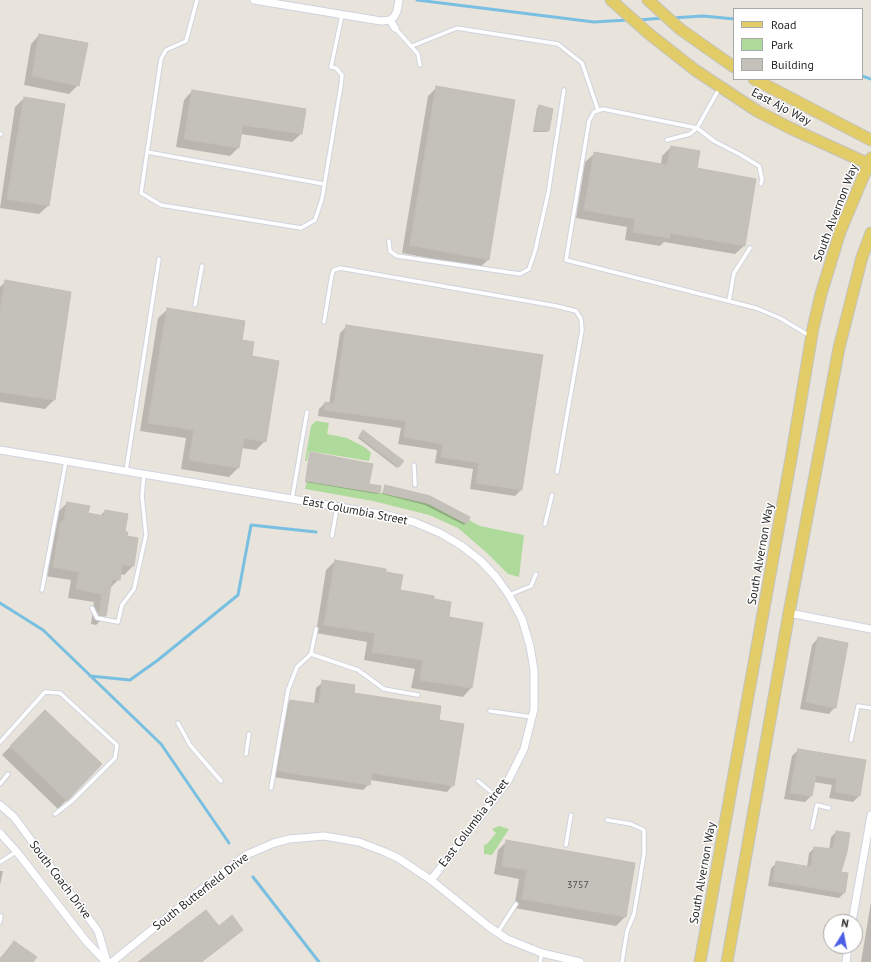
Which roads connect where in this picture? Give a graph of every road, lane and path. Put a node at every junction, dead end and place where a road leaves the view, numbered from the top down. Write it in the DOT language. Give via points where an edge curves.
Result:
graph roads {
  1 [pos="196,0"];
  2 [pos="254,0"];
  3 [pos="651,2"];
  4 [pos="398,3"];
  5 [pos="615,4"];
  6 [pos="342,15"];
  7 [pos="390,20"];
  8 [pos="395,28"];
  9 [pos="412,46"];
  10 [pos="420,65"];
  11 [pos="733,66"];
  12 [pos="756,80"];
  13 [pos="720,88"];
  14 [pos="564,90"];
  15 [pos="598,110"];
  16 [pos="697,128"];
  17 [pos="667,140"];
  18 [pos="871,140"];
  19 [pos="147,152"];
  20 [pos="870,162"];
  21 [pos="324,184"];
  22 [pos="761,184"];
  23 [pos="871,233"];
  24 [pos="389,241"];
  25 [pos="750,248"];
  26 [pos="159,259"];
  27 [pos="202,266"];
  28 [pos="729,301"];
  29 [pos="195,305"];
  30 [pos="324,322"];
  31 [pos="811,337"];
  32 [pos="307,412"];
  33 [pos="0,450"];
  34 [pos="66,461"];
  35 [pos="414,465"];
  36 [pos="126,471"];
  37 [pos="557,472"];
  38 [pos="144,474"];
  39 [pos="415,485"];
  40 [pos="552,495"];
  41 [pos="292,499"];
  42 [pos="337,507"];
  43 [pos="545,524"];
  44 [pos="332,536"];
  45 [pos="536,574"];
  46 [pos="42,590"];
  47 [pos="509,595"];
  48 [pos="92,608"];
  49 [pos="789,613"];
  50 [pos="316,629"];
  51 [pos="871,629"];
  52 [pos="311,654"];
  53 [pos="418,695"];
  54 [pos="871,708"];
  55 [pos="490,711"];
  56 [pos="532,717"];
  57 [pos="178,723"];
  58 [pos="249,734"];
  59 [pos="851,740"];
  60 [pos="0,742"];
  61 [pos="246,754"];
  62 [pos="8,774"];
  63 [pos="221,781"];
  64 [pos="478,781"];
  65 [pos="0,784"];
  66 [pos="271,788"];
  67 [pos="496,797"];
  68 [pos="0,805"];
  69 [pos="829,808"];
  70 [pos="55,814"];
  71 [pos="572,815"];
  72 [pos="871,815"];
  73 [pos="607,820"];
  74 [pos="812,828"];
  75 [pos="0,833"];
  76 [pos="566,845"];
  77 [pos="17,852"];
  78 [pos="0,862"];
  79 [pos="431,880"];
  80 [pos="516,904"];
  81 [pos="853,914"];
  82 [pos="1,916"];
  83 [pos="0,922"];
  84 [pos="498,932"];
  85 [pos="542,953"];
  86 [pos="107,962"];
  87 [pos="112,962"];
  88 [pos="540,962"];
  89 [pos="580,962"];
  90 [pos="622,962"];
  91 [pos="700,962"];
  92 [pos="727,962"];
  1 -- 19 [label="lane" via="186,41 166,50 161,59"];
  2 -- 6 [label="street"];
  3 -- 11 [label="main road" via="680,29"];
  4 -- 7 [label="street"];
  5 -- 13 [label="main road, East Ajo Way" via="648,33"];
  6 -- 7 [label="street"];
  6 -- 21 [label="lane" via="331,67 336,68 342,75 341,85"];
  7 -- 8 [label="street"];
  8 -- 9 [label="lane"];
  9 -- 10 [label="lane" via="418,54"];
  9 -- 15 [label="lane" via="457,28 558,44 582,63"];
  12 -- 18 [label="main road, East Ajo Way"];
  13 -- 16 [label="lane"];
  13 -- 20 [label="main road, East Ajo Way" via="757,111"];
  14 -- 24 [label="lane" via="548,194 529,268 520,274 397,256 390,251"];
  15 -- 16 [label="lane"];
  15 -- 28 [label="lane" via="589,121 566,260"];
  16 -- 17 [label="lane" via="690,134"];
  16 -- 22 [label="lane" via="714,141 759,166"];
  19 -- 21 [label="lane"];
  19 -- 21 [label="lane" via="141,193 161,205 301,228 315,220"];
  20 -- 31 [label="main road, South Alvernon Way" via="835,247"];
  23 -- 49 [label="main road" via="862,258 840,348"];
  25 -- 28 [label="lane" via="734,273"];
  26 -- 36 [label="lane"];
  27 -- 29 [label="lane"];
  28 -- 31 [label="lane" via="780,318"];
  30 -- 37 [label="lane" via="332,274 340,268 576,311 581,319 582,330"];
  31 -- 91 [label="main road, South Alvernon Way"];
  32 -- 41 [label="lane"];
  33 -- 34 [label="street, East Columbia Street"];
  34 -- 36 [label="street, East Columbia Street"];
  34 -- 46 [label="lane"];
  35 -- 39 [label="lane"];
  36 -- 38 [label="street, East Columbia Street"];
  38 -- 41 [label="street, East Columbia Street"];
  38 -- 48 [label="lane" via="142,496 146,535 134,589 122,605 118,622 97,618"];
  40 -- 43 [label="lane"];
  41 -- 42 [label="street, East Columbia Street"];
  42 -- 44 [label="lane"];
  42 -- 47 [label="street, East Columbia Street" via="387,515 414,522 440,533 481,561"];
  45 -- 47 [label="lane" via="531,586"];
  47 -- 56 [label="street, East Columbia Street" via="522,619 530,646 535,682"];
  49 -- 51 [label="street"];
  49 -- 92 [label="main road"];
  50 -- 52 [label="lane"];
  52 -- 53 [label="lane" via="358,670 384,689"];
  52 -- 66 [label="lane" via="297,667 288,690"];
  54 -- 59 [label="lane" via="858,706"];
  55 -- 56 [label="lane"];
  56 -- 67 [label="street, East Columbia Street" via="524,749 508,781"];
  57 -- 63 [label="lane" via="190,744"];
  58 -- 61 [label="lane"];
  60 -- 70 [label="lane" via="45,692 60,693 116,745 115,758 72,801"];
  62 -- 65 [label="lane"];
  64 -- 67 [label="lane"];
  67 -- 79 [label="street, East Columbia Street"];
  68 -- 86 [label="street, South Coach Drive" via="14,817 98,931"];
  69 -- 74 [label="lane" via="817,805"];
  71 -- 76 [label="lane"];
  72 -- 81 [label="street"];
  73 -- 90 [label="lane" via="631,824 644,830 643,862"];
  75 -- 77 [label="street, South Coach Drive"];
  77 -- 78 [label="lane"];
  77 -- 86 [label="street, South Coach Drive" via="86,941"];
  79 -- 84 [label="street, South Butterfield Drive"];
  79 -- 87 [label="street, South Butterfield Drive" via="398,858 358,842 324,836 289,839 259,849 234,863"];
  80 -- 84 [label="lane"];
  82 -- 83 [label="lane"];
  84 -- 85 [label="street, South Butterfield Drive" via="526,948"];
  85 -- 88 [label="lane"];
  85 -- 89 [label="street, South Butterfield Drive"];
}
